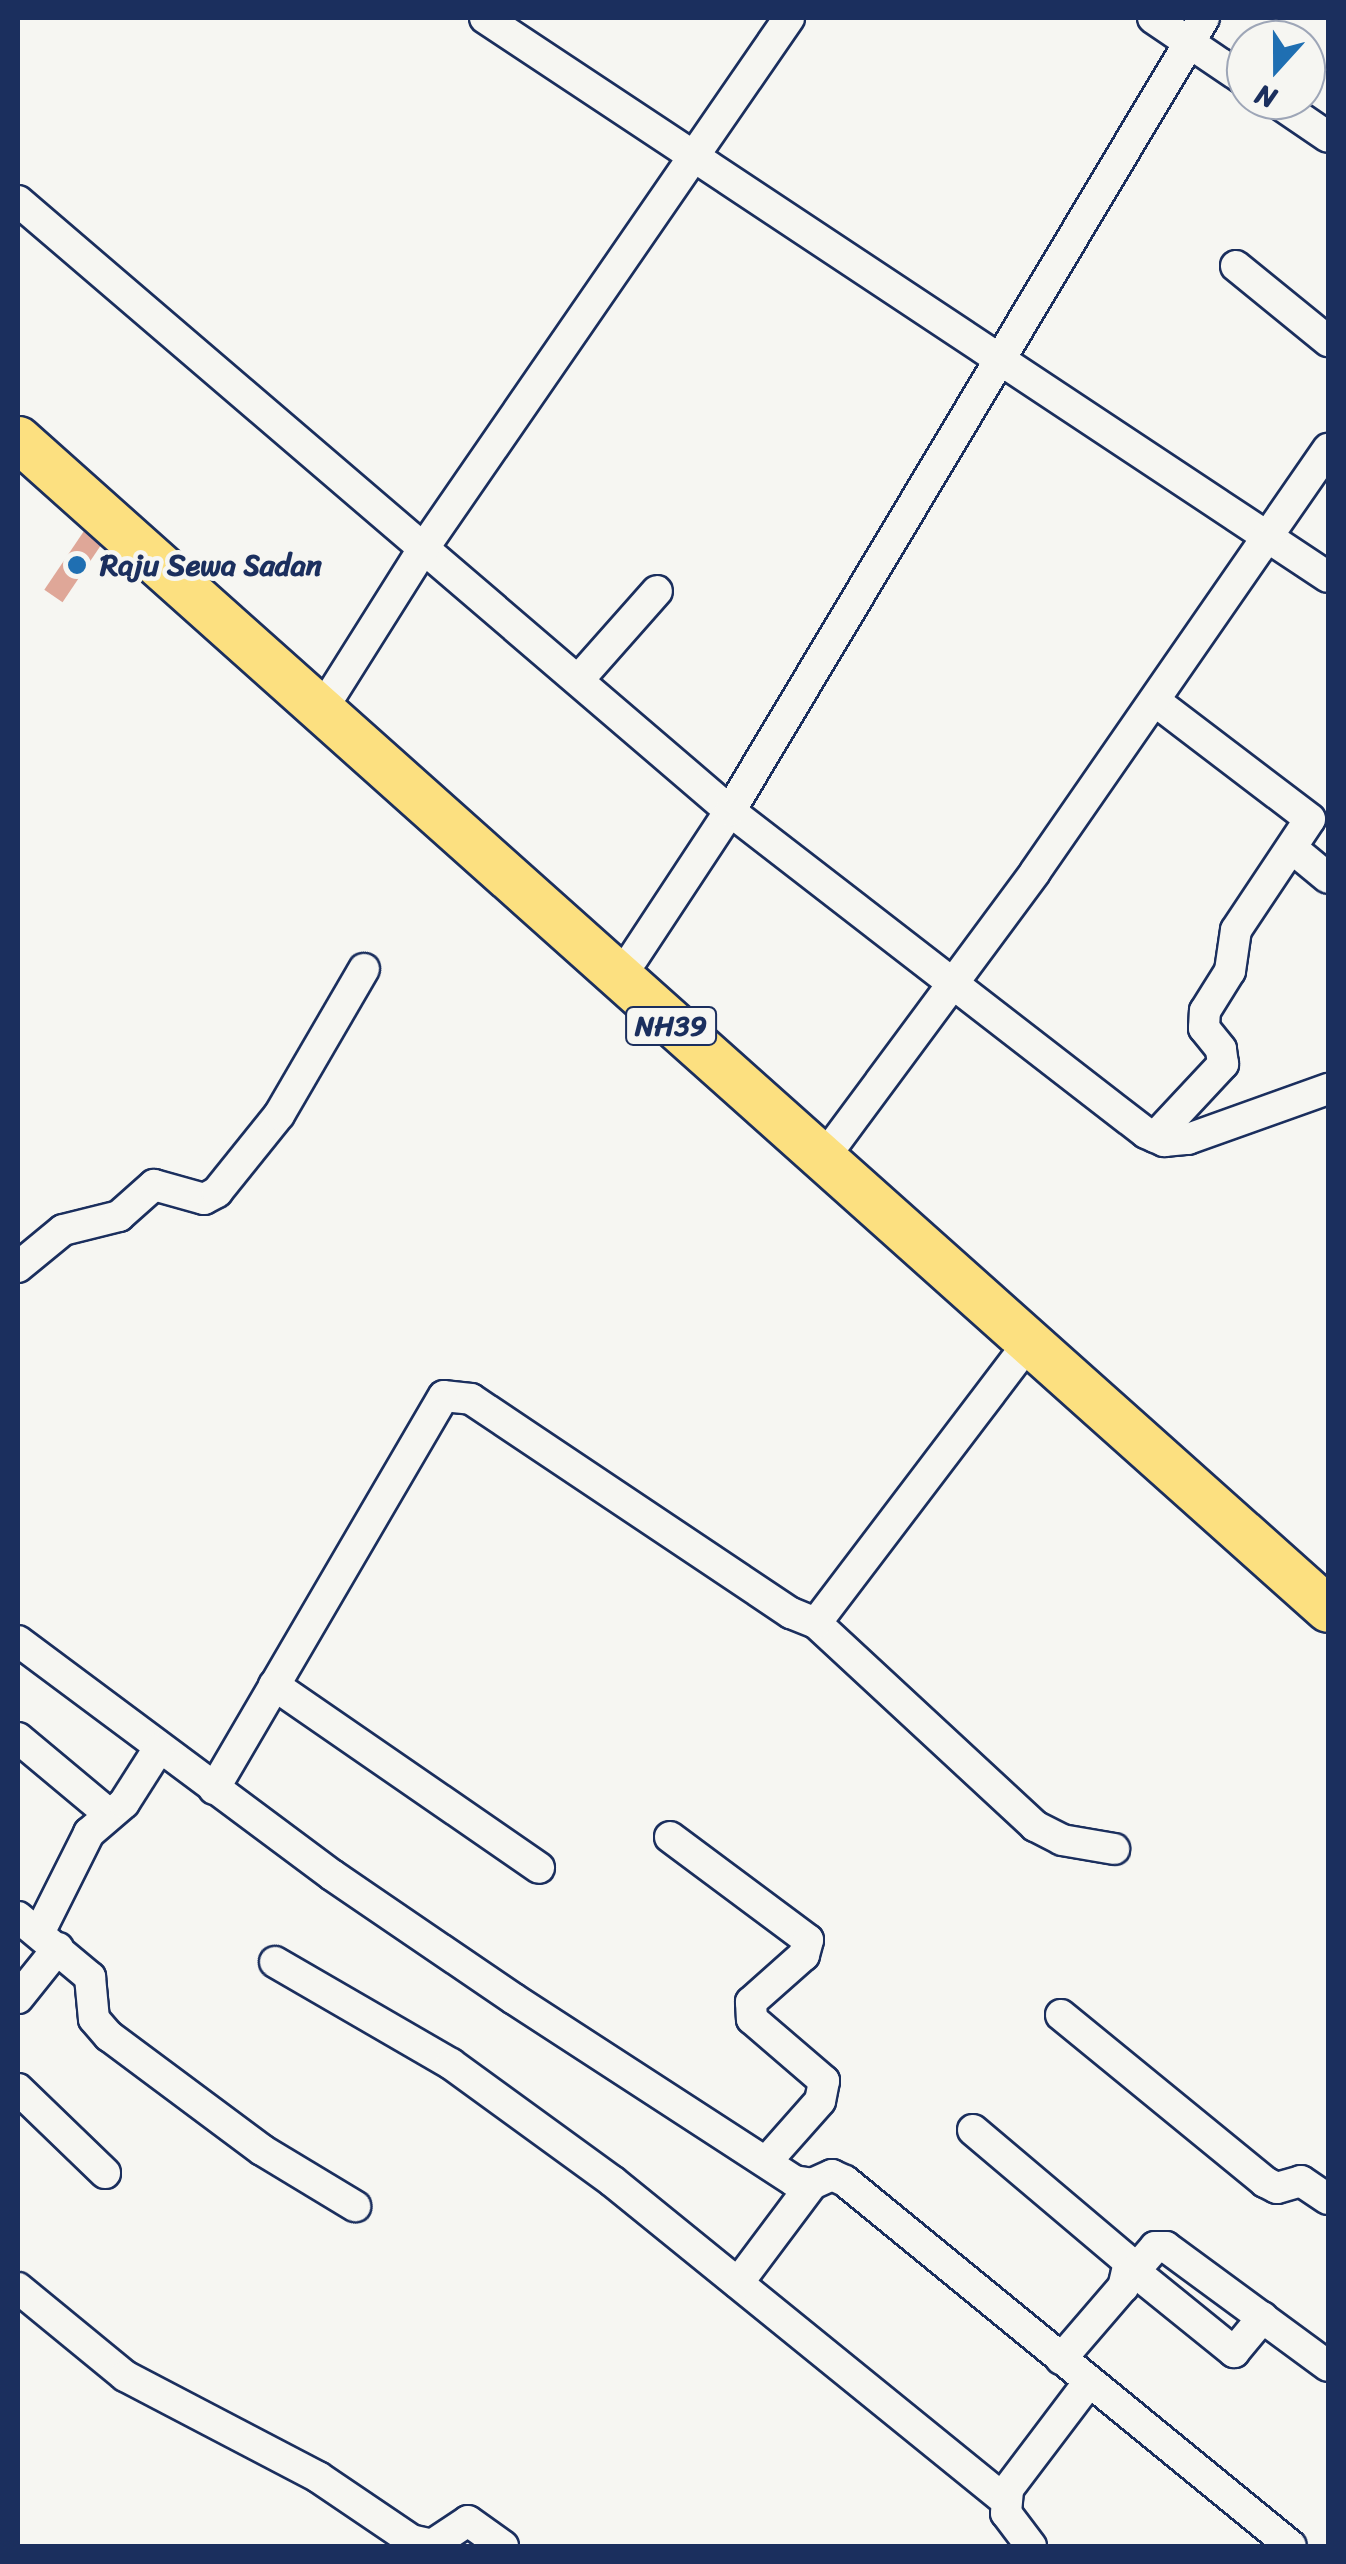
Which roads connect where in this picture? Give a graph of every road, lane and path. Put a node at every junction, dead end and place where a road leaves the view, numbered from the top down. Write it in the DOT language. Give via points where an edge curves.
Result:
graph roads {
  1 [pos="485,18"];
  2 [pos="789,18"];
  3 [pos="1154,18"];
  4 [pos="1197,30"];
  5 [pos="1226,60"];
  6 [pos="1303,120"];
  7 [pos="1328,137"];
  8 [pos="694,156"];
  9 [pos="18,201"];
  10 [pos="1236,266"];
  11 [pos="1328,341"];
  12 [pos="1000,363"];
  13 [pos="18,409"];
  14 [pos="18,439"];
  15 [pos="1328,449"];
  16 [pos="1269,536"];
  17 [pos="423,549"];
  18 [pos="1328,577"];
  19 [pos="657,591"];
  20 [pos="580,678"];
  21 [pos="333,692"];
  22 [pos="1155,701"];
  23 [pos="730,810"];
  24 [pos="1293,849"];
  25 [pos="1328,878"];
  26 [pos="633,958"];
  27 [pos="364,969"];
  28 [pos="951,984"];
  29 [pos="1328,1089"];
  30 [pos="1155,1137"];
  31 [pos="837,1140"];
  32 [pos="18,1267"];
  33 [pos="1030,1341"];
  34 [pos="1328,1574"];
  35 [pos="1328,1610"];
  36 [pos="816,1622"];
  37 [pos="18,1640"];
  38 [pos="274,1685"];
  39 [pos="18,1738"];
  40 [pos="159,1748"];
  41 [pos="214,1789"];
  42 [pos="110,1814"];
  43 [pos="670,1837"];
  44 [pos="1114,1848"];
  45 [pos="538,1868"];
  46 [pos="38,1933"];
  47 [pos="275,1962"];
  48 [pos="18,1998"];
  49 [pos="1061,2015"];
  50 [pos="18,2089"];
  51 [pos="973,2130"];
  52 [pos="766,2162"];
  53 [pos="105,2173"];
  54 [pos="812,2184"];
  55 [pos="1328,2199"];
  56 [pos="355,2206"];
  57 [pos="1132,2274"];
  58 [pos="738,2283"];
  59 [pos="18,2288"];
  60 [pos="1263,2317"];
  61 [pos="1061,2359"];
  62 [pos="1328,2366"];
  63 [pos="1089,2382"];
  64 [pos="1005,2500"];
  65 [pos="503,2546"];
  66 [pos="1031,2546"];
  67 [pos="1292,2546"];
  1 -- 8 [label="street"];
  2 -- 8 [label="street"];
  3 -- 4 [label="street"];
  4 -- 5 [label="street"];
  4 -- 12 [label="street"];
  6 -- 7 [label="street"];
  8 -- 12 [label="street"];
  8 -- 17 [label="street"];
  9 -- 17 [label="street"];
  10 -- 11 [label="street"];
  12 -- 16 [label="street"];
  12 -- 23 [label="street"];
  13 -- 21 [label="highway, NH39"];
  14 -- 33 [label="highway, NH39"];
  15 -- 16 [label="street"];
  16 -- 18 [label="street"];
  16 -- 22 [label="street"];
  17 -- 20 [label="street"];
  17 -- 21 [label="street"];
  19 -- 20 [label="street"];
  20 -- 23 [label="street"];
  21 -- 26 [label="highway, NH39"];
  22 -- 24 [label="street" via="1306,811 1309,825"];
  22 -- 28 [label="street"];
  23 -- 26 [label="street"];
  23 -- 28 [label="street"];
  24 -- 25 [label="street"];
  24 -- 30 [label="street" via="1236,930 1226,982 1205,1012 1204,1028 1221,1048 1223,1064"];
  26 -- 31 [label="highway, NH39"];
  27 -- 32 [label="street" via="279,1116 217,1192 204,1200 154,1184 119,1216 63,1230"];
  28 -- 30 [label="street"];
  28 -- 31 [label="street"];
  29 -- 30 [label="street" via="1188,1140"];
  31 -- 34 [label="highway, NH39"];
  33 -- 35 [label="highway, NH39"];
  33 -- 36 [label="street"];
  36 -- 38 [label="street" via="791,1613 471,1398 452,1393 437,1404 380,1496"];
  36 -- 44 [label="street" via="1035,1826 1062,1840"];
  37 -- 40 [label="street"];
  38 -- 41 [label="street"];
  38 -- 45 [label="street"];
  39 -- 42 [label="street"];
  40 -- 41 [label="street"];
  40 -- 42 [label="street"];
  41 -- 52 [label="street" via="484,1978"];
  42 -- 46 [label="street" via="89,1833"];
  43 -- 52 [label="street" via="808,1940 804,1954 751,2002 752,2019 824,2081 820,2100"];
  46 -- 48 [label="street"];
  46 -- 56 [label="street" via="90,1978 94,2019 109,2036 262,2150"];
  47 -- 58 [label="street" via="452,2064"];
  49 -- 55 [label="street" via="1265,2182 1277,2188 1301,2181"];
  50 -- 53 [label="street"];
  51 -- 57 [label="street" via="1122,2254"];
  52 -- 54 [label="street"];
  54 -- 58 [label="street"];
  54 -- 61 [label="street" via="832,2175 846,2181"];
  57 -- 60 [label="street" via="1155,2247 1166,2246"];
  57 -- 60 [label="street" via="1234,2352"];
  57 -- 61 [label="street"];
  58 -- 64 [label="street"];
  59 -- 65 [label="street" via="125,2376 318,2477 411,2540 432,2545 468,2521"];
  60 -- 62 [label="street"];
  61 -- 63 [label="street"];
  63 -- 64 [label="street"];
  63 -- 67 [label="street"];
  64 -- 66 [label="street" via="1012,2526"];
}
